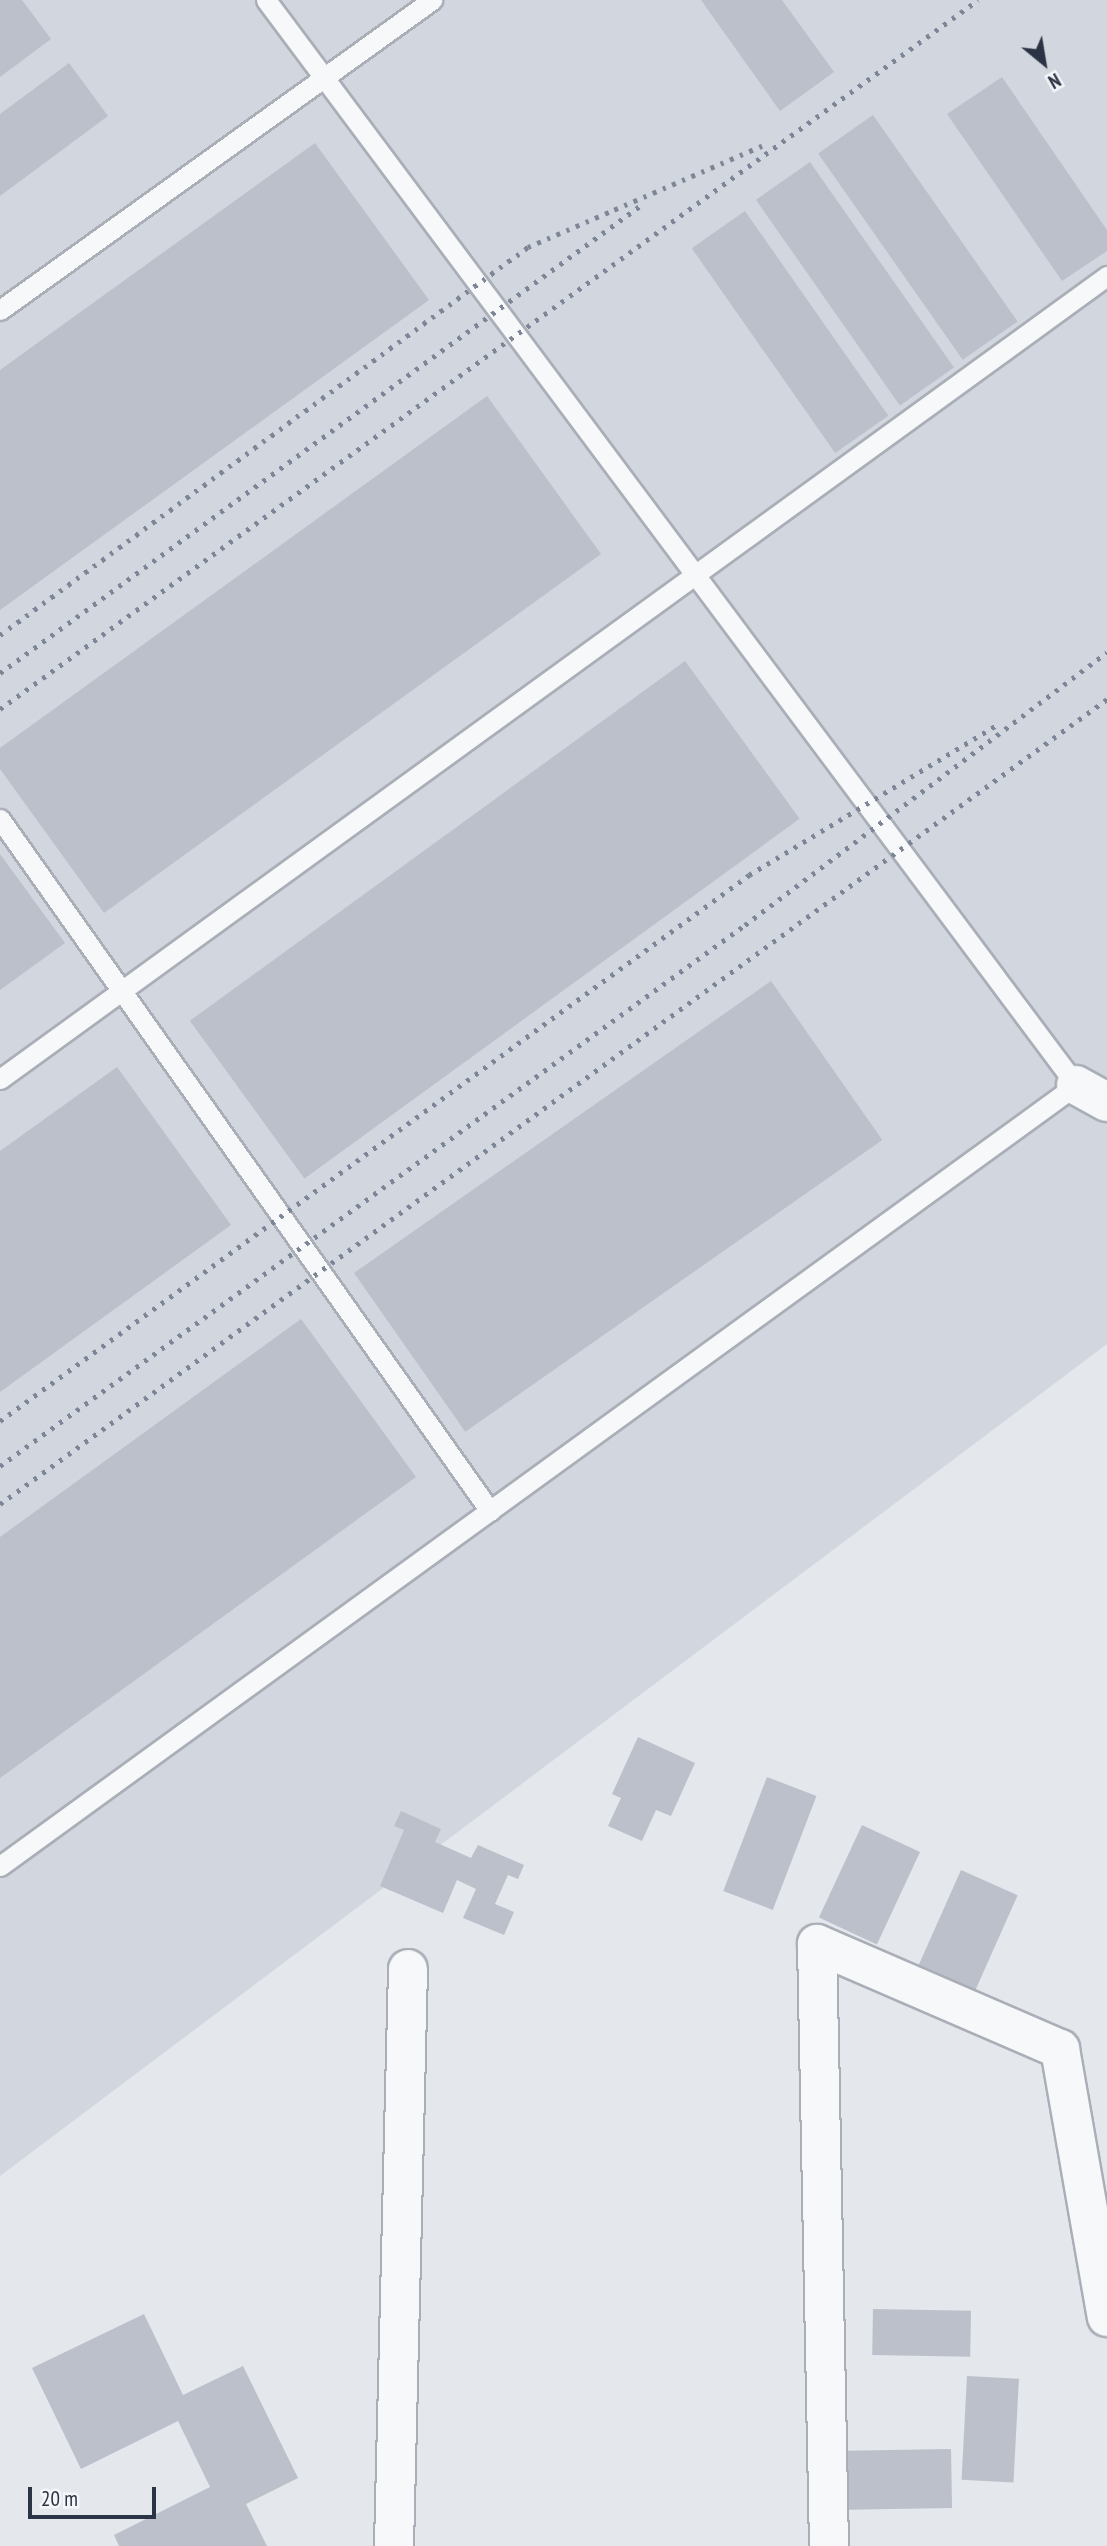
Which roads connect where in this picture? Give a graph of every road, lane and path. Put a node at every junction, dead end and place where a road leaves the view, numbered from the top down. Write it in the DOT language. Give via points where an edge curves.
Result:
graph roads {
  1 [pos="266,0"];
  2 [pos="432,0"];
  3 [pos="325,79"];
  4 [pos="1107,276"];
  5 [pos="0,310"];
  6 [pos="695,575"];
  7 [pos="0,819"];
  8 [pos="122,991"];
  9 [pos="0,1079"];
  10 [pos="1092,1094"];
  11 [pos="491,1511"];
  12 [pos="0,1866"];
  13 [pos="408,1969"];
  14 [pos="1107,2316"];
  15 [pos="394,2546"];
  16 [pos="830,2546"];
  1 -- 3 [label="lane"];
  2 -- 3 [label="lane"];
  3 -- 5 [label="lane"];
  3 -- 6 [label="lane"];
  4 -- 6 [label="lane"];
  6 -- 8 [label="lane"];
  6 -- 10 [label="lane"];
  7 -- 8 [label="lane"];
  8 -- 9 [label="lane"];
  8 -- 11 [label="lane"];
  10 -- 11 [label="lane"];
  11 -- 12 [label="lane"];
  13 -- 15 [label="street"];
  14 -- 16 [label="street" via="1060,2049 817,1944"];
}
